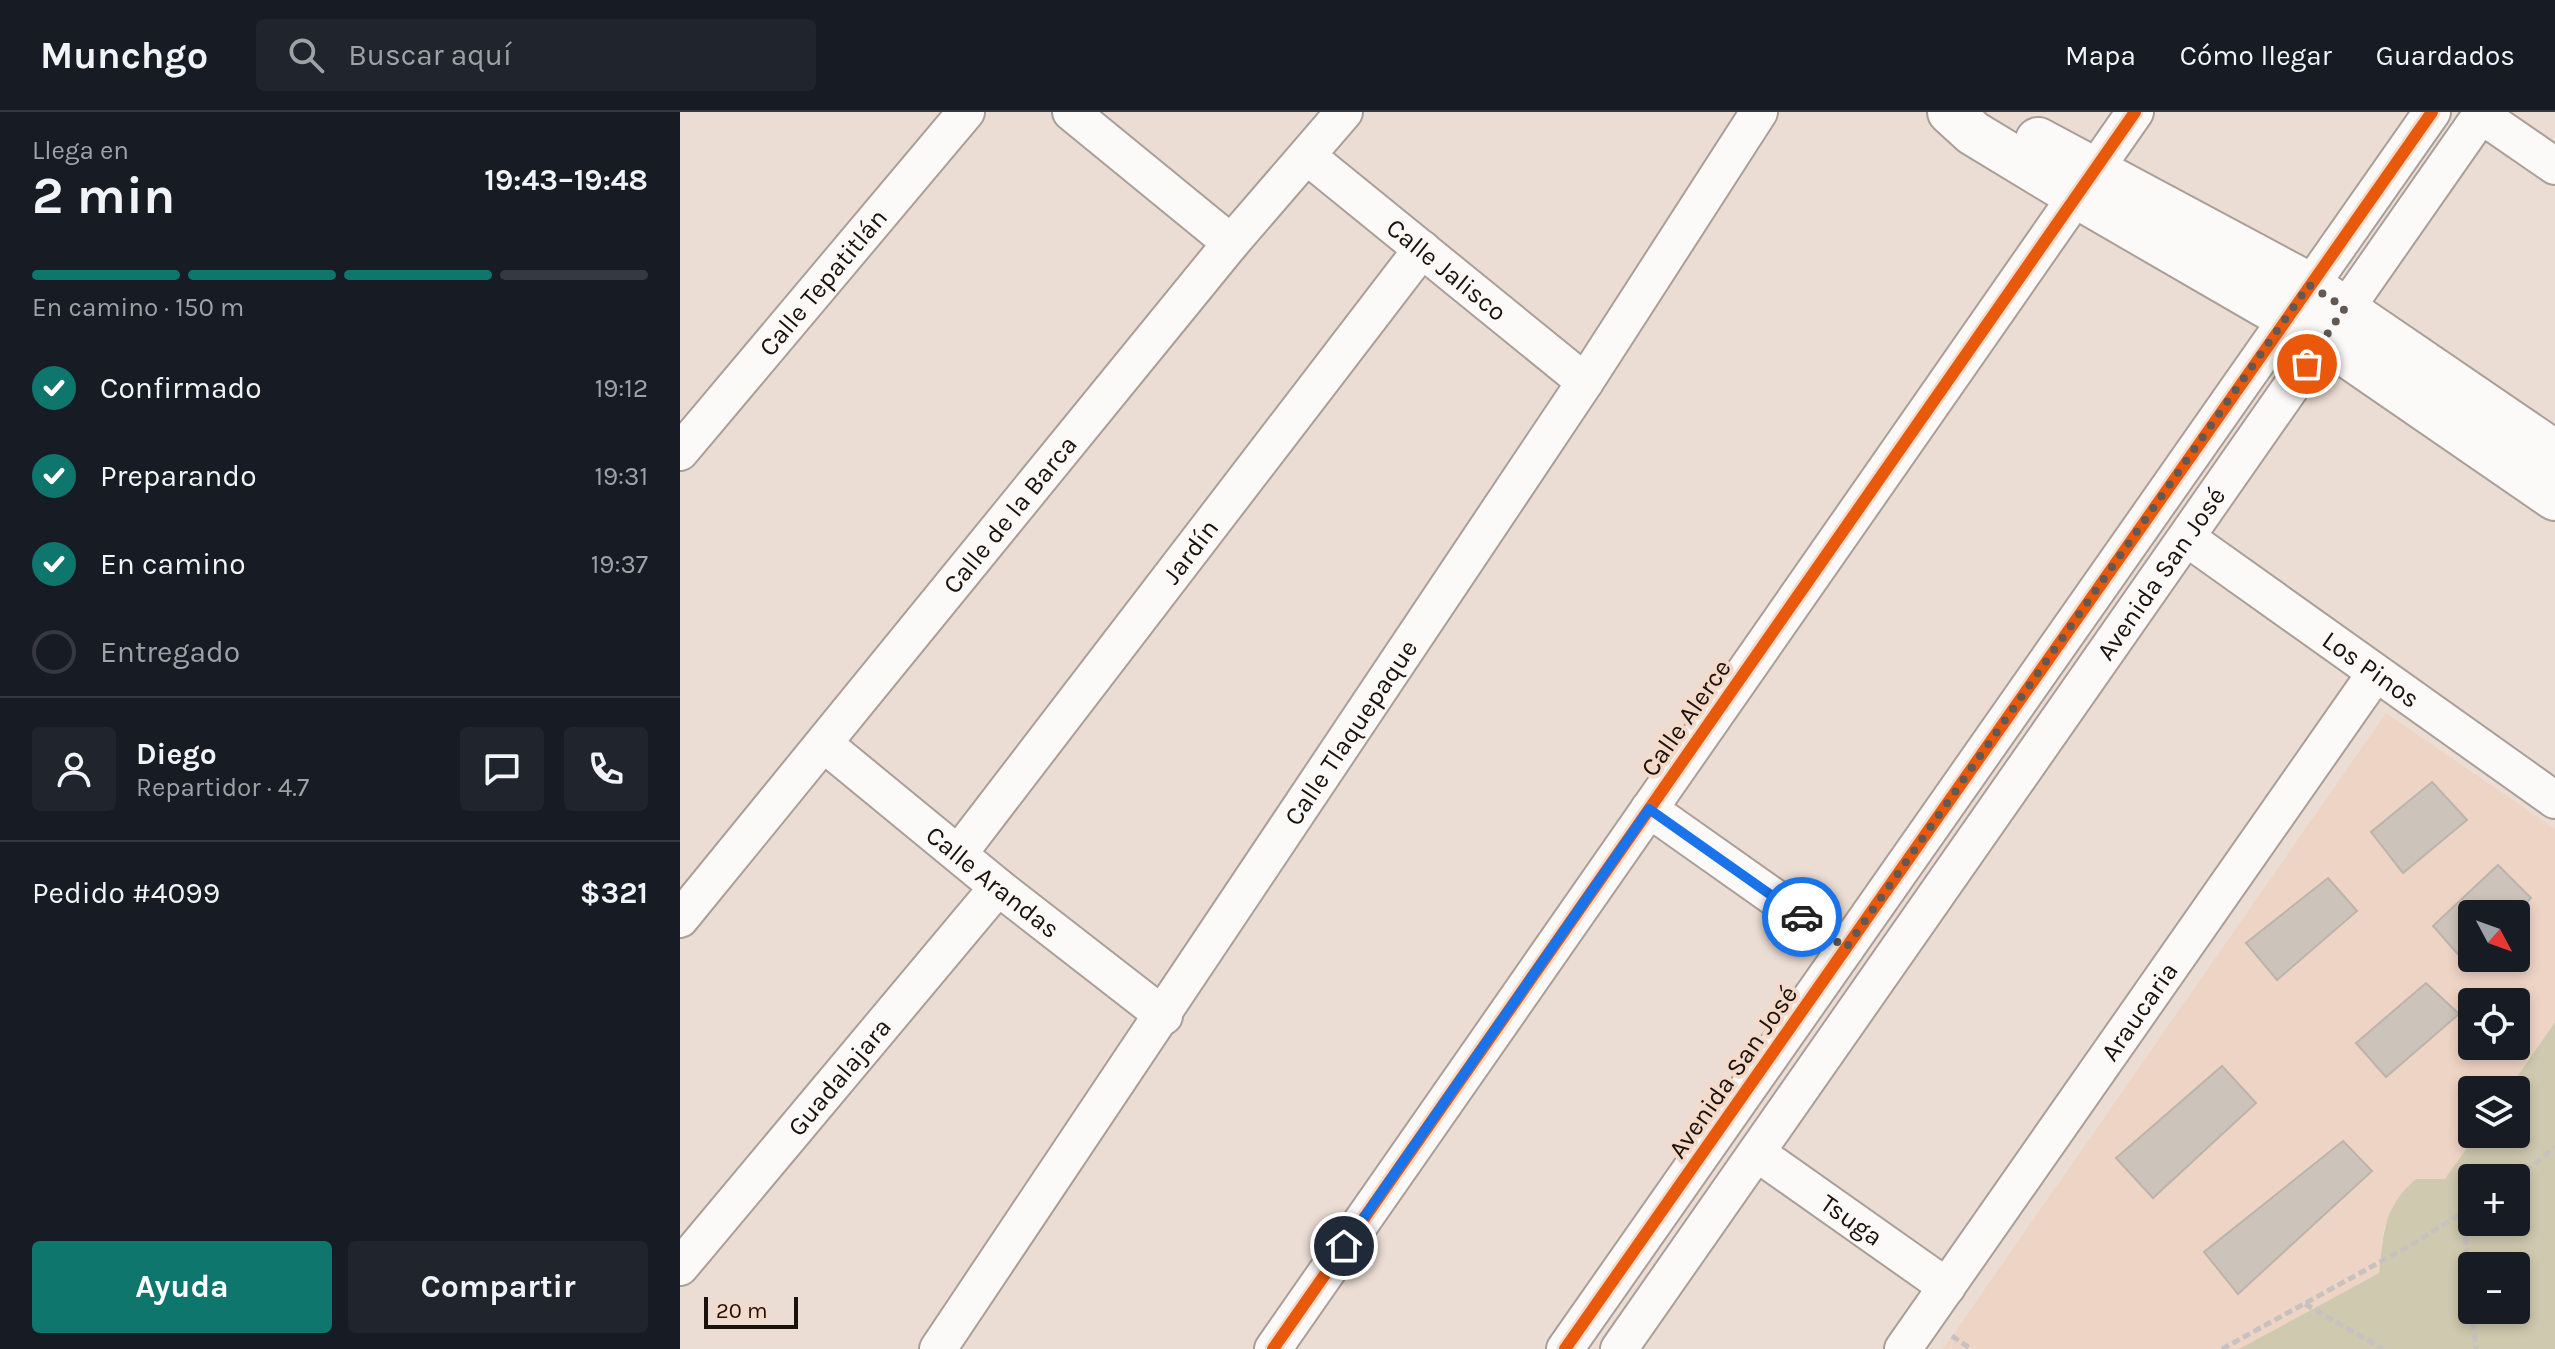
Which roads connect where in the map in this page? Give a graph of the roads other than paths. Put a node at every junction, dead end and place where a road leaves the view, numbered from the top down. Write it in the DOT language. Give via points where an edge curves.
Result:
graph roads {
  1 [pos="966,112"];
  2 [pos="1071,112"];
  3 [pos="1344,112"];
  4 [pos="1759,112"];
  5 [pos="1950,112"];
  6 [pos="1985,112"];
  7 [pos="2135,112"];
  8 [pos="2432,112"];
  9 [pos="2482,114"];
  10 [pos="1307,156"];
  11 [pos="2555,166"];
  12 [pos="2086,183"];
  13 [pos="1231,243"];
  14 [pos="1422,249"];
  15 [pos="2317,312"];
  16 [pos="1585,382"];
  17 [pos="680,452"];
  18 [pos="2555,453"];
  19 [pos="2555,498"];
  20 [pos="2187,538"];
  21 [pos="2375,674"];
  22 [pos="824,744"];
  23 [pos="2555,800"];
  24 [pos="1649,809"];
  25 [pos="959,853"];
  26 [pos="998,887"];
  27 [pos="680,919"];
  28 [pos="1846,948"];
  29 [pos="1164,1016"];
  30 [pos="1757,1153"];
  31 [pos="680,1267"];
  32 [pos="1947,1287"];
  33 [pos="1572,1347"];
  34 [pos="938,1349"];
  35 [pos="1273,1349"];
  36 [pos="1619,1349"];
  37 [pos="1903,1349"];
  1 -- 17 [label="street, Calle Tepatitlán"];
  2 -- 13 [label="street"];
  3 -- 10 [label="street, Calle de la Barca"];
  4 -- 16 [label="street, Calle Tlaquepaque"];
  5 -- 12 [label="street" via="1973,133"];
  6 -- 12 [label="street"];
  7 -- 12 [label="street, Calle Alerce"];
  8 -- 15 [label="street, Avenida San José"];
  9 -- 11 [label="street"];
  9 -- 15 [label="street, Avenida San José"];
  10 -- 13 [label="street, Calle de la Barca"];
  10 -- 14 [label="street, Calle Jalisco"];
  12 -- 15 [label="street"];
  12 -- 24 [label="street, Calle Alerce"];
  13 -- 22 [label="street, Calle de la Barca"];
  14 -- 16 [label="street, Calle Jalisco"];
  14 -- 25 [label="street, Jardín"];
  15 -- 18 [label="street"];
  15 -- 19 [label="street"];
  15 -- 20 [label="street, Avenida San José"];
  15 -- 28 [label="street, Avenida San José"];
  16 -- 29 [label="street, Calle Tlaquepaque"];
  20 -- 21 [label="street, Los Pinos"];
  20 -- 30 [label="street, Avenida San José"];
  21 -- 23 [label="street, Los Pinos"];
  21 -- 32 [label="street, Araucaria"];
  22 -- 25 [label="street, Calle Arandas"];
  22 -- 27 [label="street, Calle de la Barca"];
  24 -- 28 [label="street"];
  24 -- 35 [label="street, Calle Alerce"];
  25 -- 26 [label="street, Calle Arandas"];
  26 -- 29 [label="street, Calle Arandas"];
  26 -- 31 [label="street, Guadalajara"];
  28 -- 33 [label="street, Avenida San José"];
  29 -- 34 [label="street, Calle Tlaquepaque"];
  30 -- 32 [label="street, Tsuga"];
  30 -- 36 [label="street, Avenida San José"];
  32 -- 37 [label="street, Araucaria"];
}
